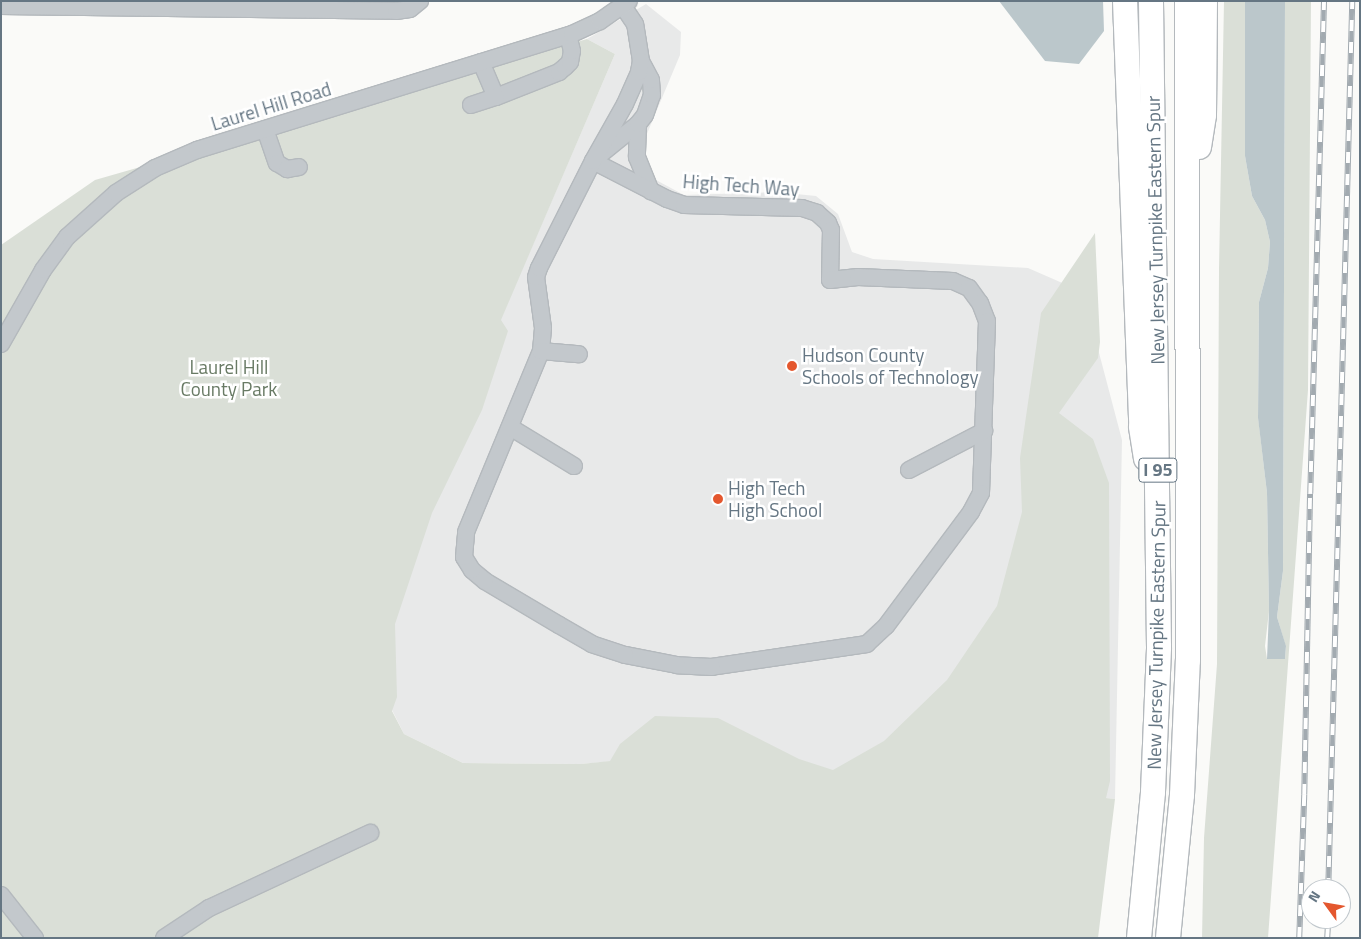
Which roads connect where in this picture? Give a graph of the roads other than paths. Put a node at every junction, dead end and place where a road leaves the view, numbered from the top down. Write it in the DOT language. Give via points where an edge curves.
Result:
graph roads {
  1 [pos="420,1"];
  2 [pos="1125,1"];
  3 [pos="1151,1"];
  4 [pos="1187,1"];
  5 [pos="1205,1"];
  6 [pos="626,4"];
  7 [pos="3,5"];
  8 [pos="568,35"];
  9 [pos="641,61"];
  10 [pos="481,62"];
  11 [pos="496,97"];
  12 [pos="471,105"];
  13 [pos="638,124"];
  14 [pos="265,128"];
  15 [pos="593,161"];
  16 [pos="299,167"];
  17 [pos="651,192"];
  18 [pos="1187,221"];
  19 [pos="831,256"];
  20 [pos="858,277"];
  21 [pos="1,344"];
  22 [pos="541,351"];
  23 [pos="579,354"];
  24 [pos="510,427"];
  25 [pos="984,432"];
  26 [pos="574,466"];
  27 [pos="909,470"];
  28 [pos="1159,538"];
  29 [pos="370,833"];
  30 [pos="1,895"];
  31 [pos="35,938"];
  32 [pos="164,938"];
  33 [pos="1139,938"];
  34 [pos="1168,938"];
  1 -- 7 [label="street" via="415,7 404,10"];
  2 -- 28 [label="highway" via="1141,426"];
  3 -- 28 [label="highway, New Jersey Turnpike Eastern Spur / I 95"];
  4 -- 18 [label="highway, New Jersey Turnpike Eastern Spur / I 95"];
  5 -- 18 [label="highway" via="1204,115"];
  6 -- 8 [label="street, Laurel Hill Road"];
  6 -- 9 [label="street" via="635,24"];
  8 -- 10 [label="street, Laurel Hill Road"];
  8 -- 11 [label="street" via="572,51 570,62 565,67"];
  9 -- 13 [label="street" via="653,90 649,106"];
  9 -- 15 [label="street" via="631,91"];
  10 -- 11 [label="street"];
  10 -- 14 [label="street, Laurel Hill Road"];
  11 -- 12 [label="street"];
  13 -- 15 [label="street"];
  13 -- 17 [label="street" via="637,156"];
  14 -- 16 [label="street" via="277,163 287,169"];
  14 -- 21 [label="street, Laurel Hill Road" via="176,158 136,179 98,207 54,254"];
  15 -- 17 [label="street, High Tech Way"];
  15 -- 22 [label="street" via="536,277 543,328"];
  17 -- 19 [label="street, High Tech Way" via="693,206 810,210 828,223"];
  18 -- 34 [label="highway, New Jersey Turnpike Eastern Spur / I 95" via="1188,660 1182,795"];
  19 -- 20 [label="street"];
  19 -- 20 [label="street, High Tech Way" via="830,280"];
  20 -- 25 [label="street" via="953,281 969,288 975,295 987,321"];
  22 -- 23 [label="street"];
  22 -- 24 [label="street"];
  24 -- 25 [label="street" via="466,532 463,549 467,564 486,581 592,644 625,655 695,667 859,647 874,639 976,504 983,483"];
  24 -- 26 [label="street"];
  25 -- 27 [label="street"];
  28 -- 33 [label="highway, New Jersey Turnpike Eastern Spur / I 95" via="1155,755"];
  29 -- 32 [label="street" via="209,908"];
  30 -- 31 [label="street"];
}
